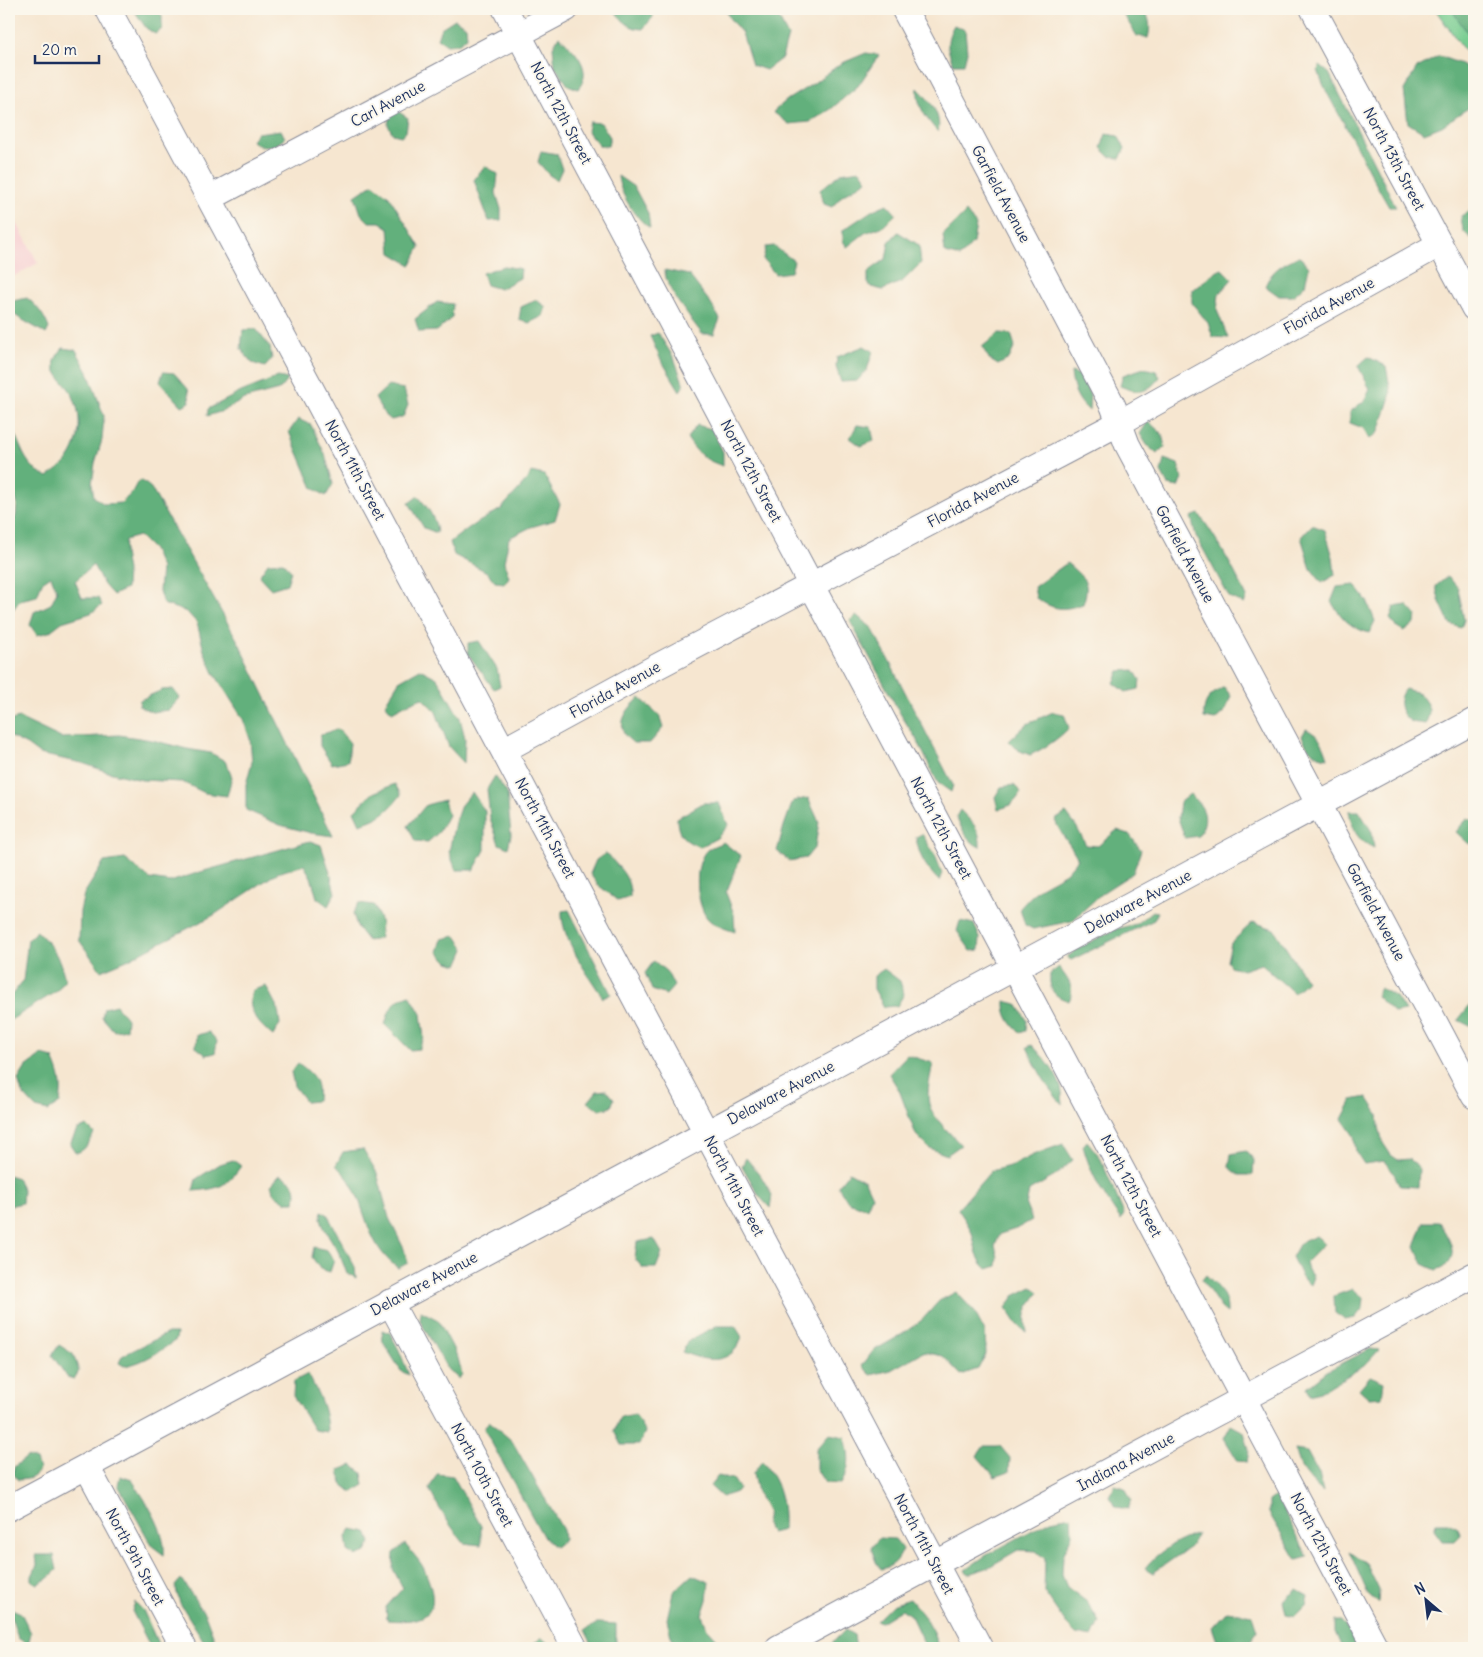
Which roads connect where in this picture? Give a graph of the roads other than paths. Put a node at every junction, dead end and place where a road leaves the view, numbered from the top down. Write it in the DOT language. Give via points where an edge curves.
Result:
graph roads {
  1 [pos="108,9"];
  2 [pos="505,9"];
  3 [pos="566,9"];
  4 [pos="904,9"];
  5 [pos="1313,9"];
  6 [pos="519,34"];
  7 [pos="210,198"];
  8 [pos="1440,244"];
  9 [pos="1474,308"];
  10 [pos="1119,423"];
  11 [pos="812,585"];
  12 [pos="1474,721"];
  13 [pos="504,750"];
  14 [pos="1318,805"];
  15 [pos="1015,967"];
  16 [pos="1474,1096"];
  17 [pos="705,1133"];
  18 [pos="1474,1275"];
  19 [pos="390,1302"];
  20 [pos="1244,1398"];
  21 [pos="87,1466"];
  22 [pos="9,1508"];
  23 [pos="935,1564"];
  24 [pos="184,1648"];
  25 [pos="574,1648"];
  26 [pos="778,1648"];
  27 [pos="980,1648"];
  28 [pos="1376,1648"];
  1 -- 7 [label="street, North 11th Street"];
  2 -- 6 [label="street, North 12th Street"];
  3 -- 6 [label="street, Carl Avenue"];
  4 -- 10 [label="street, Garfield Avenue" via="1113,406"];
  5 -- 8 [label="street, North 13th Street"];
  6 -- 7 [label="street, Carl Avenue"];
  6 -- 11 [label="street, North 12th Street"];
  7 -- 13 [label="street, North 11th Street"];
  8 -- 9 [label="street, North 13th Street"];
  8 -- 10 [label="street, Florida Avenue"];
  10 -- 11 [label="street, Florida Avenue"];
  10 -- 14 [label="street, Garfield Avenue" via="1127,444"];
  11 -- 13 [label="street, Florida Avenue"];
  11 -- 15 [label="street, North 12th Street"];
  12 -- 14 [label="street, Delaware Avenue"];
  13 -- 17 [label="street, North 11th Street"];
  14 -- 15 [label="street, Delaware Avenue"];
  14 -- 16 [label="street, Garfield Avenue"];
  15 -- 17 [label="street, Delaware Avenue"];
  15 -- 20 [label="street, North 12th Street"];
  17 -- 19 [label="street, Delaware Avenue"];
  17 -- 23 [label="street, North 11th Street"];
  18 -- 20 [label="street, Indiana Avenue"];
  19 -- 21 [label="street, Delaware Avenue"];
  19 -- 25 [label="street, North 10th Street"];
  20 -- 23 [label="street, Indiana Avenue"];
  20 -- 28 [label="street, North 12th Street"];
  21 -- 22 [label="street, Delaware Avenue"];
  21 -- 24 [label="street, North 9th Street"];
  23 -- 26 [label="street, Indiana Avenue"];
  23 -- 27 [label="street, North 11th Street"];
}
